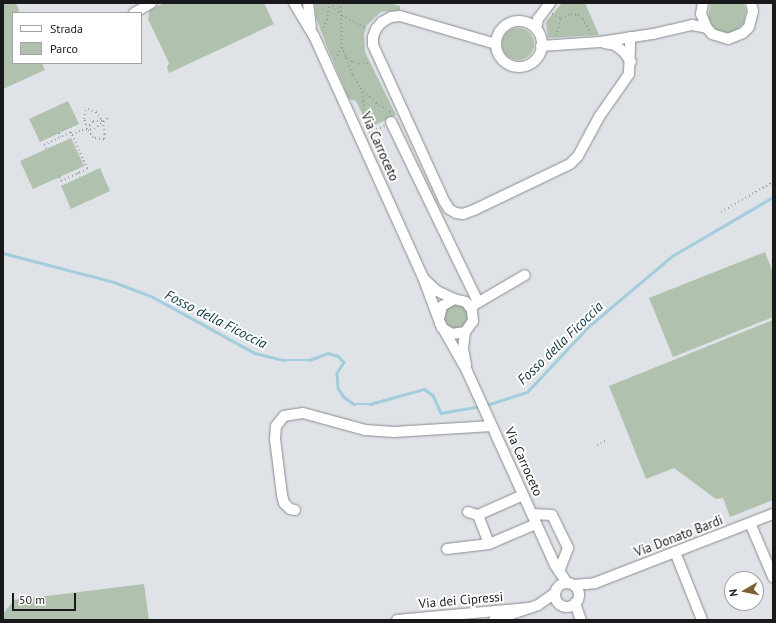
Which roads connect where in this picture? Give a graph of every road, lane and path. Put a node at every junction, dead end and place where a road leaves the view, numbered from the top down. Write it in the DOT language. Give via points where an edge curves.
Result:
graph roads {
  1 [pos="151,3"];
  2 [pos="294,3"];
  3 [pos="308,3"];
  4 [pos="329,3"];
  5 [pos="341,3"];
  6 [pos="703,3"];
  7 [pos="752,3"];
  8 [pos="547,10"];
  9 [pos="136,12"];
  10 [pos="342,16"];
  11 [pos="561,18"];
  12 [pos="521,21"];
  13 [pos="707,28"];
  14 [pos="536,29"];
  15 [pos="368,30"];
  16 [pos="315,31"];
  17 [pos="630,38"];
  18 [pos="596,39"];
  19 [pos="556,40"];
  20 [pos="496,44"];
  21 [pos="541,46"];
  22 [pos="342,47"];
  23 [pos="344,54"];
  24 [pos="371,62"];
  25 [pos="631,62"];
  26 [pos="332,64"];
  27 [pos="361,88"];
  28 [pos="109,117"];
  29 [pos="394,118"];
  30 [pos="363,120"];
  31 [pos="103,121"];
  32 [pos="87,129"];
  33 [pos="59,133"];
  34 [pos="72,135"];
  35 [pos="61,137"];
  36 [pos="46,150"];
  37 [pos="78,173"];
  38 [pos="80,177"];
  39 [pos="59,178"];
  40 [pos="773,182"];
  41 [pos="721,212"];
  42 [pos="525,275"];
  43 [pos="423,277"];
  44 [pos="454,299"];
  45 [pos="474,305"];
  46 [pos="440,323"];
  47 [pos="465,332"];
  48 [pos="467,371"];
  49 [pos="492,426"];
  50 [pos="605,441"];
  51 [pos="597,445"];
  52 [pos="523,495"];
  53 [pos="295,510"];
  54 [pos="532,514"];
  55 [pos="773,514"];
  56 [pos="750,523"];
  57 [pos="536,524"];
  58 [pos="489,544"];
  59 [pos="447,549"];
  60 [pos="675,552"];
  61 [pos="557,568"];
  62 [pos="773,577"];
  63 [pos="595,583"];
  64 [pos="570,584"];
  65 [pos="556,591"];
  66 [pos="570,603"];
  67 [pos="533,606"];
  68 [pos="446,617"];
  69 [pos="397,620"];
  70 [pos="494,620"];
  71 [pos="580,620"];
  72 [pos="702,620"];
  1 -- 9 [label="street"];
  2 -- 16 [label="street, Via Carroceto"];
  3 -- 16 [label="street, Via Carroceto"];
  4 -- 10 [label="path"];
  4 -- 16 [label="path" via="327,20"];
  5 -- 10 [label="path"];
  6 -- 13 [label="street" via="701,14"];
  7 -- 13 [label="street" via="753,16 749,27 736,37 720,38"];
  8 -- 11 [label="path"];
  8 -- 12 [label="street"];
  8 -- 14 [label="street"];
  10 -- 15 [label="path"];
  10 -- 22 [label="path"];
  11 -- 18 [label="path" via="571,14 578,15"];
  11 -- 19 [label="path"];
  12 -- 14 [label="street"];
  12 -- 20 [label="street" via="507,24 497,36"];
  13 -- 17 [label="street" via="692,25"];
  14 -- 21 [label="street"];
  16 -- 43 [label="street, Via Carroceto"];
  17 -- 18 [label="street"];
  17 -- 25 [label="street"];
  18 -- 21 [label="street"];
  18 -- 25 [label="street" via="614,45 624,52"];
  20 -- 21 [label="street" via="501,58 521,67 535,60"];
  20 -- 25 [label="street" via="400,16 382,22 373,37 373,45 444,201 456,213 463,214 474,210 570,164 578,156 599,117 629,74"];
  22 -- 23 [label="path"];
  22 -- 26 [label="path"];
  23 -- 24 [label="path" via="349,60 359,64"];
  23 -- 27 [label="path"];
  27 -- 29 [label="path"];
  27 -- 30 [label="path" via="364,101"];
  28 -- 31 [label="path"];
  29 -- 45 [label="street"];
  31 -- 32 [label="path" via="94,129"];
  31 -- 32 [label="path" via="93,121"];
  31 -- 32 [label="path" via="104,140 93,138"];
  31 -- 32 [label="path" via="96,112 88,109 85,111 84,119"];
  32 -- 34 [label="path"];
  33 -- 35 [label="path"];
  34 -- 35 [label="path" via="71,132"];
  34 -- 37 [label="path" via="87,169"];
  35 -- 36 [label="path" via="44,145"];
  37 -- 38 [label="path"];
  37 -- 39 [label="path" via="61,181"];
  40 -- 41 [label="path"];
  42 -- 45 [label="street"];
  43 -- 44 [label="street, Via Carroceto" via="437,291"];
  43 -- 46 [label="street, Via Carroceto"];
  44 -- 45 [label="street, Via Carroceto"];
  44 -- 46 [label="street" via="442,306"];
  45 -- 47 [label="street, Via Carroceto" via="473,321"];
  46 -- 47 [label="street" via="452,334"];
  46 -- 48 [label="street, Via Carroceto"];
  47 -- 48 [label="street, Via Carroceto" via="463,349"];
  48 -- 49 [label="street, Via Carroceto"];
  49 -- 52 [label="street, Via Carroceto"];
  49 -- 53 [label="street" via="394,432 365,430 303,413 284,416 276,426 275,439 284,503"];
  50 -- 51 [label="path"];
  52 -- 54 [label="street, Via Carroceto"];
  52 -- 58 [label="street" via="473,513"];
  54 -- 57 [label="street, Via Carroceto"];
  54 -- 61 [label="street" via="552,515 568,548"];
  55 -- 56 [label="street, Via Donato Bardi"];
  56 -- 60 [label="street, Via Donato Bardi"];
  56 -- 62 [label="street"];
  57 -- 58 [label="street"];
  57 -- 61 [label="street, Via Carroceto"];
  58 -- 59 [label="street"];
  60 -- 63 [label="street, Via Donato Bardi"];
  60 -- 72 [label="street"];
  61 -- 64 [label="street, Via Carroceto"];
  61 -- 65 [label="street, Via Carroceto"];
  63 -- 64 [label="street, Via Donato Bardi"];
  63 -- 66 [label="street, Via Donato Bardi"];
  64 -- 65 [label="street" via="561,584"];
  64 -- 66 [label="street" via="578,590"];
  65 -- 66 [label="street" via="556,600"];
  65 -- 67 [label="street"];
  66 -- 67 [label="street, Via dei Cipressi"];
  66 -- 71 [label="street"];
  67 -- 68 [label="street, Via dei Cipressi"];
  67 -- 70 [label="street"];
  68 -- 69 [label="street, Via dei Cipressi"];
}
